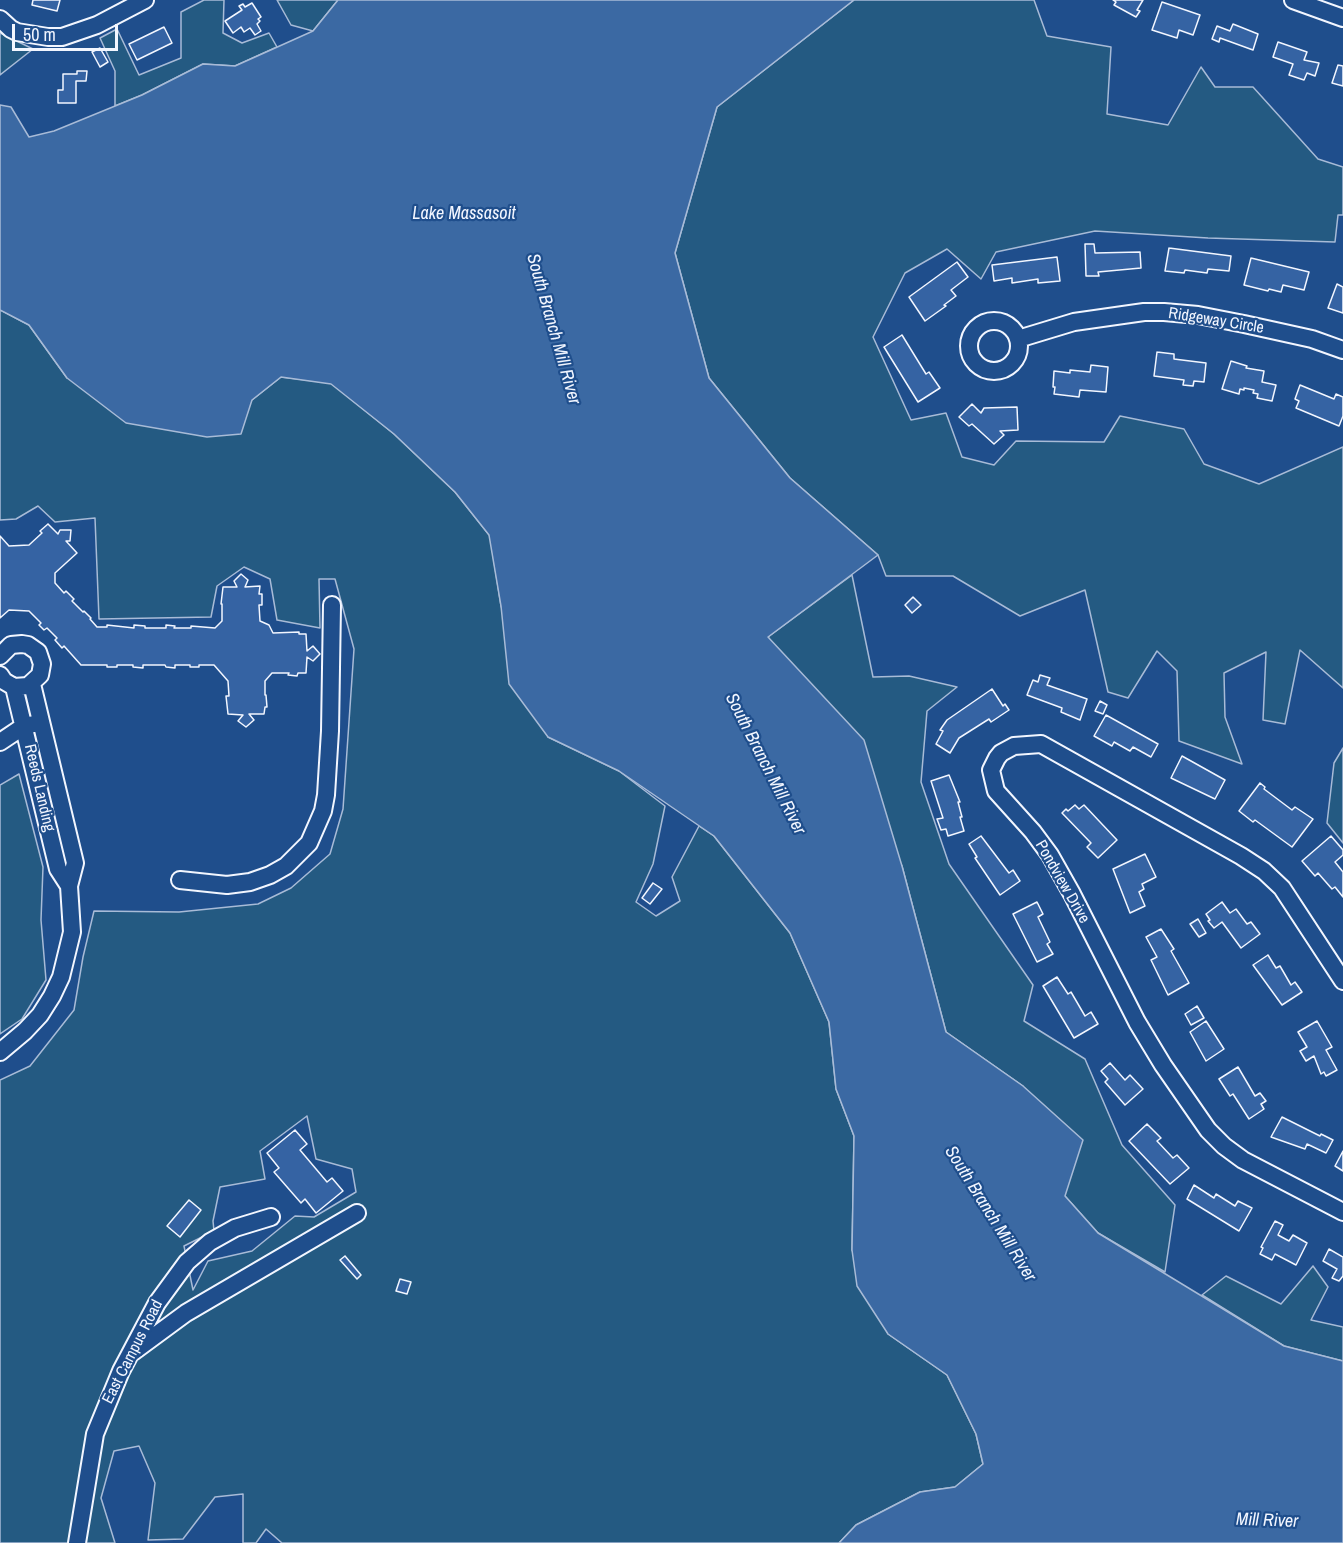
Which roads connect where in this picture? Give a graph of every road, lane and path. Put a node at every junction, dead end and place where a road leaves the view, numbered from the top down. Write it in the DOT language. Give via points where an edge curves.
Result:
graph roads {
  1 [pos="145,0"];
  2 [pos="1293,0"];
  3 [pos="1343,18"];
  4 [pos="0,20"];
  5 [pos="1018,339"];
  6 [pos="1343,350"];
  7 [pos="332,605"];
  8 [pos="0,656"];
  9 [pos="0,675"];
  10 [pos="32,684"];
  11 [pos="14,687"];
  12 [pos="41,723"];
  13 [pos="24,726"];
  14 [pos="0,742"];
  15 [pos="180,880"];
  16 [pos="69,886"];
  17 [pos="1343,981"];
  18 [pos="0,1052"];
  19 [pos="1343,1212"];
  20 [pos="357,1213"];
  21 [pos="271,1217"];
  22 [pos="130,1354"];
  23 [pos="78,1543"];
  1 -- 4 [label="street" via="97,26 56,38 17,32"];
  2 -- 3 [label="street"];
  5 -- 6 [label="street, Ridgeway Circle" via="1074,322 1164,312 1244,324"];
  7 -- 15 [label="street" via="326,795 309,843 286,866 250,882 227,885"];
  8 -- 10 [label="street, Reeds Landing" via="16,644 33,648 42,670"];
  9 -- 11 [label="street"];
  10 -- 11 [label="street"];
  10 -- 12 [label="street, Reeds Landing"];
  11 -- 13 [label="street, Reeds Landing"];
  12 -- 13 [label="street"];
  12 -- 16 [label="street, Reeds Landing" via="75,863"];
  13 -- 14 [label="street"];
  13 -- 16 [label="street, Reeds Landing" via="58,869"];
  16 -- 18 [label="street, Reeds Landing" via="72,932 61,977 40,1015"];
  17 -- 19 [label="street, Pondview Drive" via="1282,888 1241,856 1041,744 1014,746 997,758 991,770 996,791 1054,861 1137,1022 1208,1131 1243,1160"];
  20 -- 22 [label="street" via="186,1313"];
  21 -- 22 [label="street, East Campus Road" via="222,1235 188,1262 157,1303"];
  22 -- 23 [label="street, East Campus Road" via="95,1434"];
}
